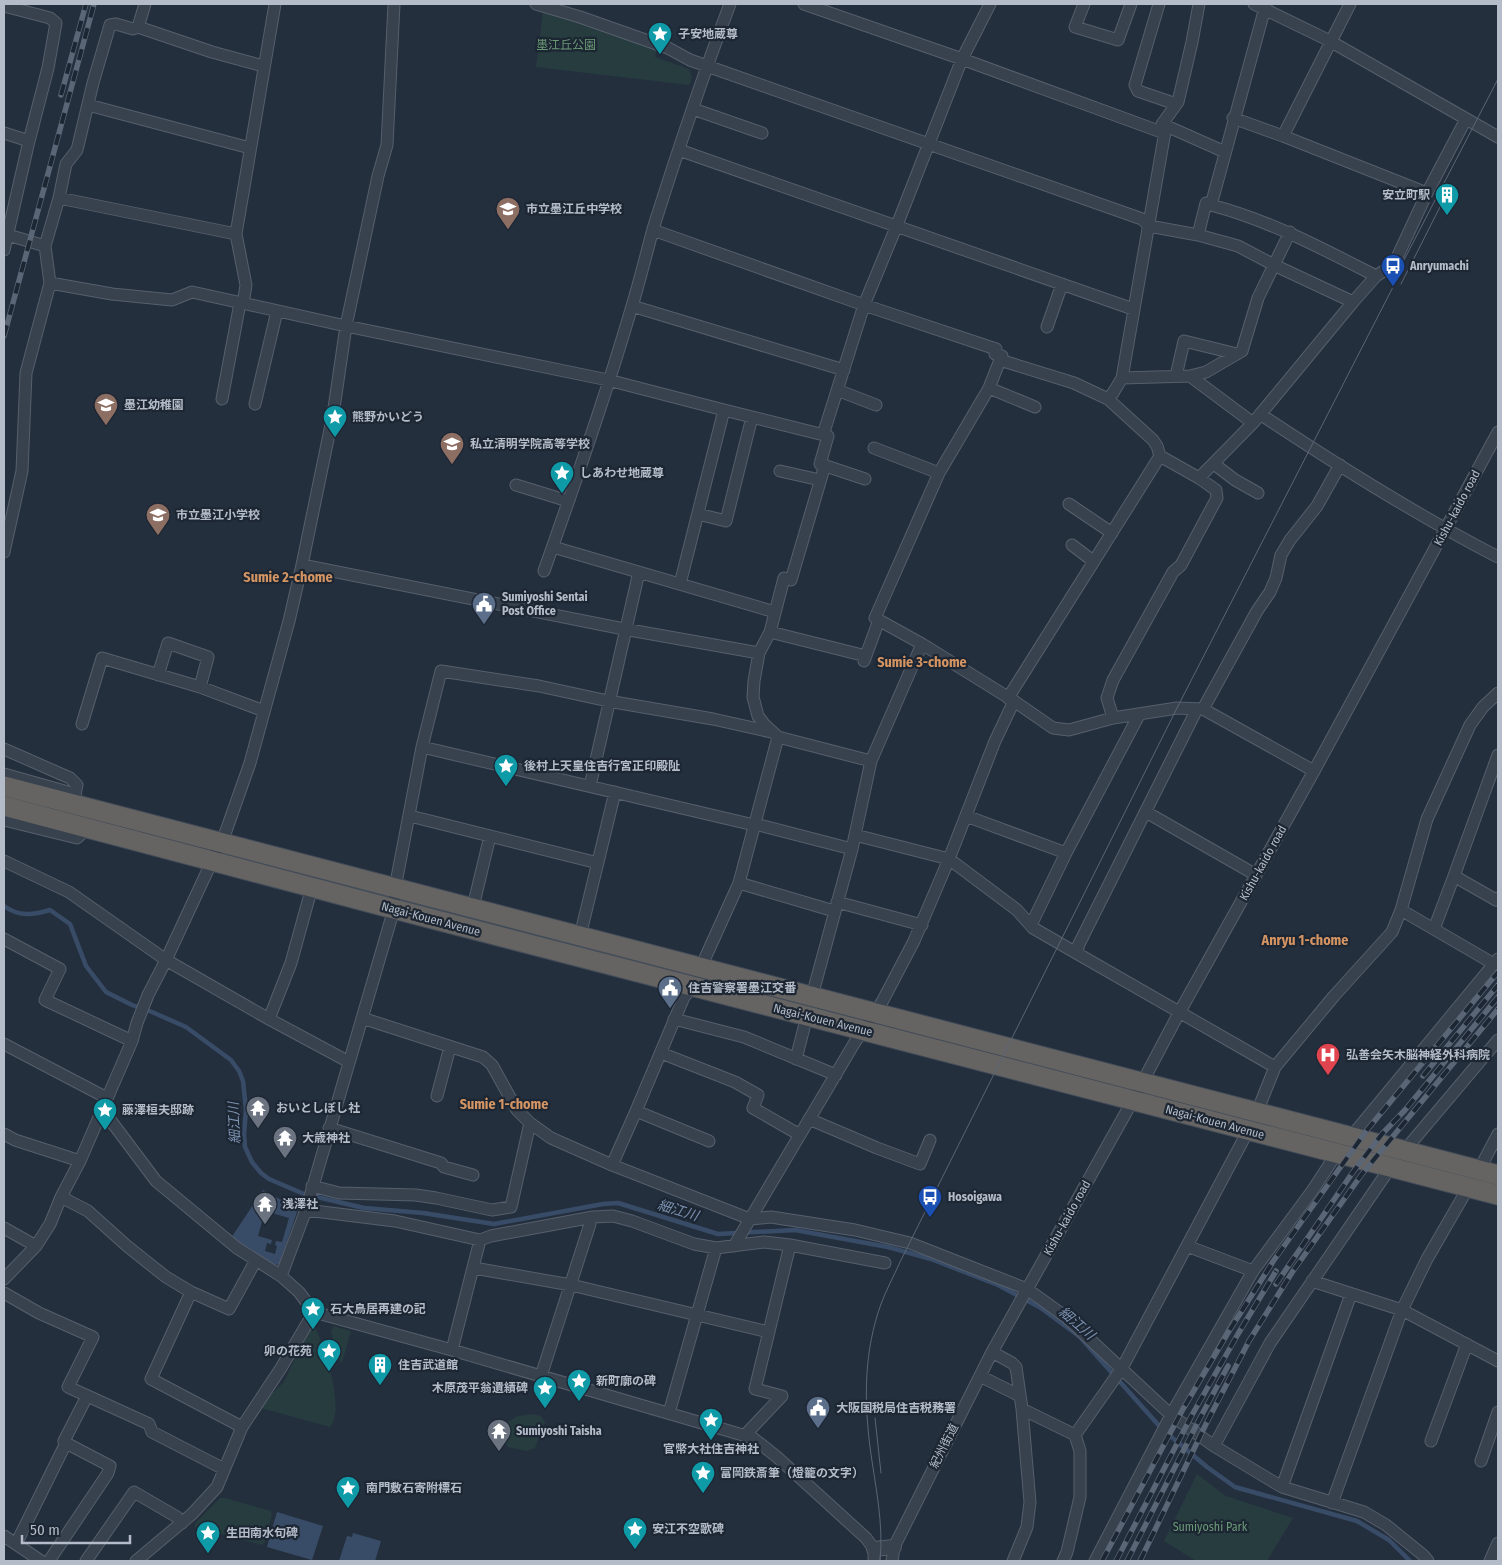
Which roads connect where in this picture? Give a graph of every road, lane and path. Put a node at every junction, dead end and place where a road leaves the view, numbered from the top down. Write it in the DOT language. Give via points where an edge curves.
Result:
graph roads {
  1 [pos="145,4"];
  2 [pos="275,4"];
  3 [pos="394,4"];
  4 [pos="538,4"];
  5 [pos="730,4"];
  6 [pos="804,4"];
  7 [pos="990,4"];
  8 [pos="1084,4"];
  9 [pos="1131,4"];
  10 [pos="1159,4"];
  11 [pos="1198,4"];
  12 [pos="1350,4"];
  13 [pos="1261,5"];
  14 [pos="4,6"];
  15 [pos="29,8"];
  16 [pos="138,27"];
  17 [pos="1330,41"];
  18 [pos="962,59"];
  19 [pos="264,66"];
  20 [pos="707,66"];
  21 [pos="1176,104"];
  22 [pos="88,105"];
  23 [pos="693,109"];
  24 [pos="1233,118"];
  25 [pos="1466,118"];
  26 [pos="1165,130"];
  27 [pos="4,133"];
  28 [pos="762,133"];
  29 [pos="1283,136"];
  30 [pos="1498,137"];
  31 [pos="29,141"];
  32 [pos="929,143"];
  33 [pos="250,148"];
  34 [pos="679,150"];
  35 [pos="1225,152"];
  36 [pos="1427,193"];
  37 [pos="59,198"];
  38 [pos="1211,205"];
  39 [pos="897,225"];
  40 [pos="1149,226"];
  41 [pos="7,228"];
  42 [pos="653,230"];
  43 [pos="1290,232"];
  44 [pos="236,234"];
  45 [pos="1198,235"];
  46 [pos="45,246"];
  47 [pos="4,250"];
  48 [pos="1274,265"];
  49 [pos="1376,276"];
  50 [pos="50,283"];
  51 [pos="1062,284"];
  52 [pos="1353,302"];
  53 [pos="242,303"];
  54 [pos="864,305"];
  55 [pos="632,306"];
  56 [pos="1133,309"];
  57 [pos="278,311"];
  58 [pos="346,326"];
  59 [pos="1047,327"];
  60 [pos="1237,354"];
  61 [pos="1000,360"];
  62 [pos="844,370"];
  63 [pos="1176,376"];
  64 [pos="1190,376"];
  65 [pos="1122,378"];
  66 [pos="608,380"];
  67 [pos="989,388"];
  68 [pos="837,390"];
  69 [pos="1108,399"];
  70 [pos="222,400"];
  71 [pos="255,404"];
  72 [pos="876,405"];
  73 [pos="1036,407"];
  74 [pos="724,410"];
  75 [pos="752,417"];
  76 [pos="1256,419"];
  77 [pos="1498,432"];
  78 [pos="823,434"];
  79 [pos="874,448"];
  80 [pos="1160,456"];
  81 [pos="1214,464"];
  82 [pos="825,465"];
  83 [pos="1340,465"];
  84 [pos="780,470"];
  85 [pos="939,473"];
  86 [pos="1199,478"];
  87 [pos="865,479"];
  88 [pos="820,480"];
  89 [pos="516,485"];
  90 [pos="1258,493"];
  91 [pos="568,501"];
  92 [pos="1069,504"];
  93 [pos="698,514"];
  94 [pos="1446,530"];
  95 [pos="1112,533"];
  96 [pos="1072,545"];
  97 [pos="553,547"];
  98 [pos="4,552"];
  99 [pos="1498,557"];
  100 [pos="1093,561"];
  101 [pos="302,565"];
  102 [pos="544,571"];
  103 [pos="638,572"];
  104 [pos="680,584"];
  105 [pos="775,612"];
  106 [pos="879,620"];
  107 [pos="624,629"];
  108 [pos="770,632"];
  109 [pos="922,644"];
  110 [pos="759,653"];
  111 [pos="158,675"];
  112 [pos="200,687"];
  113 [pos="1498,693"];
  114 [pos="1011,700"];
  115 [pos="608,701"];
  116 [pos="1200,709"];
  117 [pos="264,711"];
  118 [pos="1139,715"];
  119 [pos="1113,718"];
  120 [pos="82,724"];
  121 [pos="774,734"];
  122 [pos="422,747"];
  123 [pos="4,749"];
  124 [pos="1498,755"];
  125 [pos="871,761"];
  126 [pos="1314,771"];
  127 [pos="4,774"];
  128 [pos="4,786"];
  129 [pos="590,786"];
  130 [pos="615,792"];
  131 [pos="77,800"];
  132 [pos="4,806"];
  133 [pos="1146,812"];
  134 [pos="410,816"];
  135 [pos="966,816"];
  136 [pos="4,820"];
  137 [pos="754,824"];
  138 [pos="88,828"];
  139 [pos="855,835"];
  140 [pos="490,836"];
  141 [pos="220,843"];
  142 [pos="852,849"];
  143 [pos="1066,853"];
  144 [pos="949,859"];
  145 [pos="4,861"];
  146 [pos="212,861"];
  147 [pos="598,863"];
  148 [pos="1256,875"];
  149 [pos="1454,876"];
  150 [pos="738,883"];
  151 [pos="312,887"];
  152 [pos="395,888"];
  153 [pos="1498,898"];
  154 [pos="473,907"];
  155 [pos="835,907"];
  156 [pos="394,909"];
  157 [pos="1401,910"];
  158 [pos="1031,925"];
  159 [pos="922,926"];
  160 [pos="1434,929"];
  161 [pos="580,936"];
  162 [pos="4,939"];
  163 [pos="1078,954"];
  164 [pos="166,960"];
  165 [pos="1496,962"];
  166 [pos="701,967"];
  167 [pos="693,987"];
  168 [pos="812,996"];
  169 [pos="875,1012"];
  170 [pos="1179,1013"];
  171 [pos="807,1016"];
  172 [pos="362,1018"];
  173 [pos="269,1019"];
  174 [pos="674,1020"];
  175 [pos="863,1031"];
  176 [pos="1498,1040"];
  177 [pos="132,1041"];
  178 [pos="4,1044"];
  179 [pos="450,1046"];
  180 [pos="661,1053"];
  181 [pos="796,1059"];
  182 [pos="349,1062"];
  183 [pos="1275,1067"];
  184 [pos="836,1075"];
  185 [pos="1142,1082"];
  186 [pos="437,1096"];
  187 [pos="107,1098"];
  188 [pos="1133,1100"];
  189 [pos="102,1109"];
  190 [pos="636,1111"];
  191 [pos="1257,1112"];
  192 [pos="809,1120"];
  193 [pos="530,1124"];
  194 [pos="329,1128"];
  195 [pos="1248,1131"];
  196 [pos="4,1134"];
  197 [pos="1498,1134"];
  198 [pos="800,1135"];
  199 [pos="1351,1136"];
  200 [pos="930,1140"];
  201 [pos="709,1141"];
  202 [pos="1405,1150"];
  203 [pos="1337,1153"];
  204 [pos="80,1160"];
  205 [pos="612,1165"];
  206 [pos="1390,1168"];
  207 [pos="1479,1170"];
  208 [pos="1498,1175"];
  209 [pos="473,1176"];
  210 [pos="312,1187"];
  211 [pos="1468,1188"];
  212 [pos="1498,1196"];
  213 [pos="61,1198"];
  214 [pos="306,1210"];
  215 [pos="750,1219"];
  216 [pos="590,1224"];
  217 [pos="4,1228"];
  218 [pos="480,1240"];
  219 [pos="790,1245"];
  220 [pos="36,1246"];
  221 [pos="734,1246"];
  222 [pos="1188,1246"];
  223 [pos="716,1248"];
  224 [pos="256,1260"];
  225 [pos="885,1263"];
  226 [pos="474,1268"];
  227 [pos="1253,1272"];
  228 [pos="281,1276"];
  229 [pos="4,1279"];
  230 [pos="1312,1281"];
  231 [pos="571,1285"];
  232 [pos="1026,1291"];
  233 [pos="191,1292"];
  234 [pos="4,1293"];
  235 [pos="1351,1294"];
  236 [pos="1402,1310"];
  237 [pos="314,1312"];
  238 [pos="697,1316"];
  239 [pos="769,1332"];
  240 [pos="1467,1344"];
  241 [pos="452,1350"];
  242 [pos="992,1352"];
  243 [pos="1498,1361"];
  244 [pos="1121,1369"];
  245 [pos="541,1376"];
  246 [pos="980,1376"];
  247 [pos="86,1395"];
  248 [pos="1020,1396"];
  249 [pos="1022,1409"];
  250 [pos="1498,1412"];
  251 [pos="669,1413"];
  252 [pos="1170,1419"];
  253 [pos="242,1427"];
  254 [pos="745,1435"];
  255 [pos="1075,1435"];
  256 [pos="1431,1441"];
  257 [pos="66,1443"];
  258 [pos="1214,1446"];
  259 [pos="1481,1461"];
  260 [pos="224,1469"];
  261 [pos="1282,1487"];
  262 [pos="1332,1503"];
  263 [pos="182,1522"];
  264 [pos="4,1536"];
  265 [pos="1498,1543"];
  266 [pos="16,1544"];
  267 [pos="894,1547"];
  268 [pos="874,1555"];
  269 [pos="41,1561"];
  270 [pos="49,1561"];
  271 [pos="86,1561"];
  272 [pos="136,1561"];
  273 [pos="892,1561"];
  274 [pos="1013,1561"];
  275 [pos="1063,1561"];
  276 [pos="1095,1561"];
  277 [pos="1428,1561"];
  278 [pos="1490,1561"];
  1 -- 16 [label="street"];
  2 -- 19 [label="street"];
  3 -- 58 [label="street" via="387,146"];
  4 -- 20 [label="street" via="668,48"];
  5 -- 20 [label="street"];
  6 -- 18 [label="street"];
  7 -- 18 [label="street"];
  8 -- 9 [label="street" via="1075,28 1118,40"];
  10 -- 21 [label="street" via="1135,85 1138,91"];
  11 -- 21 [label="street"];
  12 -- 17 [label="street"];
  13 -- 17 [label="street"];
  13 -- 24 [label="street"];
  14 -- 15 [label="street"];
  15 -- 31 [label="street" via="56,23"];
  16 -- 19 [label="street"];
  16 -- 22 [label="street" via="110,25"];
  17 -- 25 [label="street"];
  17 -- 29 [label="street"];
  18 -- 26 [label="street"];
  18 -- 32 [label="street"];
  19 -- 33 [label="street"];
  20 -- 23 [label="street"];
  20 -- 32 [label="street"];
  21 -- 26 [label="street" via="1162,124"];
  22 -- 33 [label="street"];
  22 -- 37 [label="street" via="77,150 66,164"];
  23 -- 28 [label="street"];
  23 -- 34 [label="street"];
  24 -- 29 [label="street"];
  24 -- 35 [label="street"];
  25 -- 30 [label="street"];
  25 -- 36 [label="street"];
  26 -- 35 [label="street"];
  26 -- 40 [label="street"];
  27 -- 31 [label="street"];
  29 -- 36 [label="street"];
  31 -- 41 [label="street"];
  32 -- 39 [label="street"];
  32 -- 40 [label="street" via="1142,219"];
  33 -- 44 [label="street"];
  34 -- 39 [label="street"];
  34 -- 42 [label="street"];
  35 -- 38 [label="street"];
  36 -- 49 [label="street" via="1394,264"];
  37 -- 44 [label="street"];
  37 -- 46 [label="street"];
  38 -- 43 [label="street"];
  38 -- 45 [label="street" via="1206,203"];
  39 -- 51 [label="street"];
  39 -- 54 [label="street"];
  40 -- 45 [label="street"];
  40 -- 56 [label="street"];
  41 -- 46 [label="street"];
  41 -- 47 [label="street"];
  42 -- 54 [label="street"];
  42 -- 55 [label="street"];
  43 -- 48 [label="street"];
  43 -- 49 [label="street"];
  44 -- 53 [label="street" via="246,285"];
  45 -- 48 [label="street" via="1238,246"];
  46 -- 50 [label="street"];
  48 -- 52 [label="street"];
  48 -- 60 [label="street" via="1258,298 1242,351"];
  49 -- 52 [label="street"];
  50 -- 53 [label="street" via="172,300 192,292"];
  50 -- 98 [label="street" via="26,373 22,471"];
  51 -- 56 [label="street"];
  51 -- 59 [label="street"];
  52 -- 76 [label="street"];
  53 -- 57 [label="street"];
  53 -- 70 [label="street"];
  54 -- 61 [label="street" via="996,349 995,354 1002,356"];
  54 -- 62 [label="street"];
  55 -- 62 [label="street"];
  55 -- 66 [label="street"];
  56 -- 65 [label="street"];
  57 -- 58 [label="street"];
  57 -- 71 [label="street"];
  58 -- 66 [label="street"];
  58 -- 101 [label="street" via="333,415"];
  60 -- 63 [label="street" via="1184,341"];
  60 -- 64 [label="street" via="1206,372"];
  61 -- 67 [label="street"];
  61 -- 69 [label="street" via="1074,383"];
  62 -- 68 [label="street"];
  63 -- 64 [label="street"];
  63 -- 65 [label="street"];
  64 -- 76 [label="street"];
  65 -- 69 [label="street"];
  66 -- 74 [label="street"];
  66 -- 91 [label="street"];
  67 -- 73 [label="street"];
  67 -- 85 [label="street"];
  68 -- 72 [label="street"];
  68 -- 78 [label="street"];
  69 -- 80 [label="street" via="1153,440"];
  74 -- 75 [label="street"];
  74 -- 93 [label="street"];
  75 -- 78 [label="street"];
  75 -- 93 [label="street" via="726,521"];
  76 -- 81 [label="street"];
  76 -- 83 [label="street"];
  77 -- 94 [label="street, Kishu-kaido road"];
  78 -- 82 [label="street" via="828,436 820,464"];
  79 -- 85 [label="street"];
  80 -- 86 [label="street"];
  80 -- 95 [label="street"];
  81 -- 86 [label="street"];
  81 -- 90 [label="street"];
  82 -- 87 [label="street"];
  82 -- 88 [label="street"];
  83 -- 94 [label="street"];
  83 -- 116 [label="street" via="1281,555 1270,592"];
  84 -- 88 [label="street"];
  85 -- 106 [label="street" via="875,618"];
  86 -- 119 [label="street" via="1216,490 1217,498 1113,680 1107,698"];
  88 -- 105 [label="street" via="791,580 784,578"];
  89 -- 91 [label="street"];
  91 -- 97 [label="street"];
  92 -- 95 [label="street"];
  93 -- 104 [label="street"];
  94 -- 99 [label="street"];
  94 -- 126 [label="street, Kishu-kaido road"];
  95 -- 100 [label="street"];
  96 -- 100 [label="street"];
  97 -- 102 [label="street"];
  97 -- 103 [label="street"];
  100 -- 114 [label="street"];
  101 -- 107 [label="street"];
  101 -- 117 [label="street"];
  103 -- 104 [label="street"];
  103 -- 107 [label="street"];
  104 -- 105 [label="street"];
  105 -- 108 [label="street"];
  106 -- 108 [label="street" via="865,658"];
  106 -- 109 [label="street"];
  107 -- 110 [label="street"];
  107 -- 115 [label="street"];
  108 -- 110 [label="street"];
  109 -- 114 [label="street"];
  109 -- 125 [label="street"];
  110 -- 121 [label="street" via="753,697 758,716"];
  111 -- 112 [label="street"];
  111 -- 112 [label="street" via="168,643 208,657"];
  111 -- 120 [label="street" via="102,658"];
  112 -- 117 [label="street"];
  113 -- 157 [label="street" via="1470,724 1427,819"];
  114 -- 119 [label="street" via="1054,728 1068,730"];
  114 -- 135 [label="street"];
  115 -- 121 [label="street" via="713,719"];
  115 -- 122 [label="street" via="539,686 441,671"];
  115 -- 129 [label="street"];
  116 -- 118 [label="street" via="1178,708"];
  116 -- 126 [label="street"];
  116 -- 133 [label="street"];
  117 -- 141 [label="street" via="250,763"];
  118 -- 119 [label="street"];
  118 -- 143 [label="street"];
  121 -- 125 [label="street"];
  121 -- 137 [label="street"];
  122 -- 129 [label="street"];
  122 -- 134 [label="street"];
  123 -- 131 [label="street" via="70,778 77,785"];
  124 -- 149 [label="street"];
  125 -- 139 [label="street"];
  126 -- 148 [label="street, Kishu-kaido road"];
  127 -- 131 [label="street"];
  128 -- 131 [label="highway, Nagai-Kouen Avenue"];
  129 -- 130 [label="street"];
  130 -- 137 [label="street"];
  130 -- 147 [label="street"];
  131 -- 141 [label="highway, Nagai-Kouen Avenue"];
  132 -- 138 [label="highway, Nagai-Kouen Avenue"];
  133 -- 148 [label="street"];
  133 -- 163 [label="street" via="1078,946"];
  134 -- 140 [label="street"];
  134 -- 152 [label="street"];
  135 -- 143 [label="street"];
  135 -- 144 [label="street"];
  136 -- 138 [label="street" via="77,838"];
  137 -- 142 [label="street"];
  137 -- 150 [label="street"];
  138 -- 146 [label="highway, Nagai-Kouen Avenue"];
  139 -- 142 [label="street"];
  139 -- 144 [label="street"];
  140 -- 147 [label="street"];
  140 -- 154 [label="street"];
  141 -- 146 [label="street"];
  141 -- 152 [label="highway, Nagai-Kouen Avenue"];
  142 -- 155 [label="street"];
  143 -- 158 [label="street"];
  144 -- 158 [label="street" via="1017,910"];
  144 -- 159 [label="street"];
  145 -- 164 [label="street" via="69,892"];
  146 -- 151 [label="highway, Nagai-Kouen Avenue"];
  146 -- 164 [label="street"];
  147 -- 161 [label="street"];
  148 -- 170 [label="street, Kishu-kaido road"];
  149 -- 153 [label="street" via="1496,900"];
  149 -- 160 [label="street"];
  150 -- 155 [label="street"];
  150 -- 166 [label="street"];
  151 -- 156 [label="highway, Nagai-Kouen Avenue"];
  151 -- 173 [label="street" via="291,963"];
  152 -- 154 [label="highway, Nagai-Kouen Avenue"];
  152 -- 156 [label="street"];
  154 -- 161 [label="highway, Nagai-Kouen Avenue"];
  155 -- 159 [label="street"];
  155 -- 168 [label="street"];
  156 -- 167 [label="highway, Nagai-Kouen Avenue"];
  156 -- 172 [label="street"];
  157 -- 160 [label="street"];
  157 -- 183 [label="street" via="1392,932"];
  158 -- 163 [label="street"];
  159 -- 169 [label="street"];
  160 -- 165 [label="street"];
  161 -- 166 [label="highway, Nagai-Kouen Avenue"];
  162 -- 177 [label="street" via="60,969 45,1000"];
  163 -- 170 [label="street"];
  164 -- 173 [label="street"];
  164 -- 177 [label="street" via="148,995"];
  165 -- 199 [label="street"];
  166 -- 168 [label="highway, Nagai-Kouen Avenue"];
  167 -- 171 [label="highway, Nagai-Kouen Avenue"];
  167 -- 174 [label="street" via="684,997"];
  168 -- 169 [label="highway, Nagai-Kouen Avenue"];
  169 -- 175 [label="street"];
  169 -- 185 [label="highway, Nagai-Kouen Avenue"];
  170 -- 183 [label="street"];
  170 -- 185 [label="street, Kishu-kaido road"];
  171 -- 175 [label="highway, Nagai-Kouen Avenue"];
  171 -- 181 [label="street"];
  172 -- 179 [label="street"];
  172 -- 182 [label="street"];
  173 -- 182 [label="street"];
  174 -- 180 [label="street"];
  174 -- 181 [label="street" via="744,1037"];
  175 -- 184 [label="street"];
  175 -- 188 [label="highway, Nagai-Kouen Avenue"];
  176 -- 202 [label="street"];
  177 -- 187 [label="street"];
  178 -- 187 [label="street"];
  179 -- 186 [label="street"];
  179 -- 193 [label="street" via="488,1061 517,1110"];
  180 -- 190 [label="street"];
  180 -- 198 [label="street" via="735,1082 758,1095 753,1108"];
  181 -- 184 [label="street"];
  182 -- 194 [label="street"];
  183 -- 191 [label="street"];
  184 -- 192 [label="street"];
  185 -- 188 [label="street, Kishu-kaido road"];
  185 -- 191 [label="highway, Nagai-Kouen Avenue"];
  187 -- 189 [label="street"];
  188 -- 195 [label="highway, Nagai-Kouen Avenue"];
  188 -- 232 [label="street, Kishu-kaido road"];
  189 -- 204 [label="street"];
  189 -- 224 [label="street" via="156,1181"];
  190 -- 201 [label="street"];
  190 -- 205 [label="street"];
  191 -- 199 [label="highway, Nagai-Kouen Avenue"];
  192 -- 198 [label="street"];
  192 -- 200 [label="street" via="920,1164"];
  193 -- 205 [label="street" via="558,1142"];
  193 -- 210 [label="street" via="511,1207 492,1210 416,1195 339,1193"];
  194 -- 209 [label="street"];
  194 -- 210 [label="street"];
  195 -- 203 [label="highway, Nagai-Kouen Avenue"];
  195 -- 222 [label="street"];
  196 -- 204 [label="street"];
  197 -- 207 [label="street"];
  198 -- 215 [label="street"];
  199 -- 202 [label="highway, Nagai-Kouen Avenue"];
  202 -- 207 [label="highway, Nagai-Kouen Avenue"];
  203 -- 206 [label="highway, Nagai-Kouen Avenue"];
  203 -- 227 [label="street"];
  204 -- 213 [label="street"];
  205 -- 215 [label="street"];
  206 -- 211 [label="highway, Nagai-Kouen Avenue"];
  206 -- 230 [label="street"];
  207 -- 208 [label="highway, Nagai-Kouen Avenue"];
  210 -- 214 [label="street"];
  211 -- 212 [label="highway, Nagai-Kouen Avenue"];
  211 -- 236 [label="street"];
  213 -- 220 [label="street"];
  213 -- 233 [label="street" via="88,1211 159,1272"];
  214 -- 218 [label="street" via="395,1221"];
  214 -- 228 [label="street"];
  215 -- 221 [label="street"];
  215 -- 232 [label="street" via="780,1218 856,1230 910,1243 1017,1284"];
  216 -- 231 [label="street"];
  217 -- 220 [label="street"];
  218 -- 223 [label="street" via="584,1218 614,1216 694,1244"];
  218 -- 226 [label="street"];
  219 -- 221 [label="street" via="764,1242"];
  219 -- 225 [label="street"];
  219 -- 239 [label="street"];
  220 -- 229 [label="street"];
  221 -- 223 [label="street"];
  222 -- 227 [label="street"];
  222 -- 244 [label="street"];
  223 -- 238 [label="street"];
  224 -- 228 [label="street"];
  224 -- 233 [label="street" via="229,1309"];
  226 -- 231 [label="street"];
  226 -- 241 [label="street"];
  227 -- 252 [label="street"];
  228 -- 237 [label="street"];
  230 -- 235 [label="street"];
  230 -- 258 [label="street" via="1270,1343"];
  231 -- 238 [label="street"];
  231 -- 245 [label="street"];
  232 -- 242 [label="street, 紀州街道"];
  232 -- 244 [label="street" via="1066,1317"];
  233 -- 253 [label="street" via="151,1379"];
  234 -- 247 [label="street" via="93,1337 68,1387"];
  235 -- 236 [label="street"];
  235 -- 261 [label="street"];
  236 -- 240 [label="street"];
  236 -- 262 [label="street"];
  237 -- 241 [label="street"];
  237 -- 253 [label="street"];
  238 -- 239 [label="street"];
  238 -- 251 [label="street"];
  239 -- 254 [label="street" via="755,1389 782,1396"];
  240 -- 243 [label="street"];
  240 -- 256 [label="street"];
  241 -- 245 [label="street"];
  242 -- 246 [label="street, 紀州街道"];
  242 -- 248 [label="street" via="1016,1367"];
  244 -- 252 [label="street"];
  244 -- 255 [label="street"];
  245 -- 251 [label="street"];
  246 -- 248 [label="street"];
  246 -- 267 [label="street, 紀州街道"];
  247 -- 257 [label="street" via="64,1441"];
  247 -- 260 [label="street" via="149,1424 152,1432"];
  248 -- 249 [label="street"];
  249 -- 255 [label="street"];
  249 -- 274 [label="street" via="1030,1502 1028,1528"];
  250 -- 259 [label="street"];
  251 -- 254 [label="street"];
  252 -- 258 [label="street"];
  252 -- 276 [label="street"];
  253 -- 260 [label="street"];
  254 -- 268 [label="street" via="778,1457 866,1538"];
  255 -- 275 [label="street" via="1080,1451 1080,1496"];
  257 -- 266 [label="street"];
  257 -- 270 [label="street" via="110,1466"];
  258 -- 261 [label="street"];
  260 -- 263 [label="street" via="217,1487"];
  261 -- 262 [label="street"];
  262 -- 277 [label="street" via="1364,1512 1379,1521"];
  263 -- 271 [label="street" via="134,1492"];
  263 -- 272 [label="street"];
  264 -- 266 [label="street"];
  265 -- 278 [label="street"];
  266 -- 269 [label="street"];
  267 -- 268 [label="street"];
  267 -- 273 [label="street, 紀州街道"];
}
